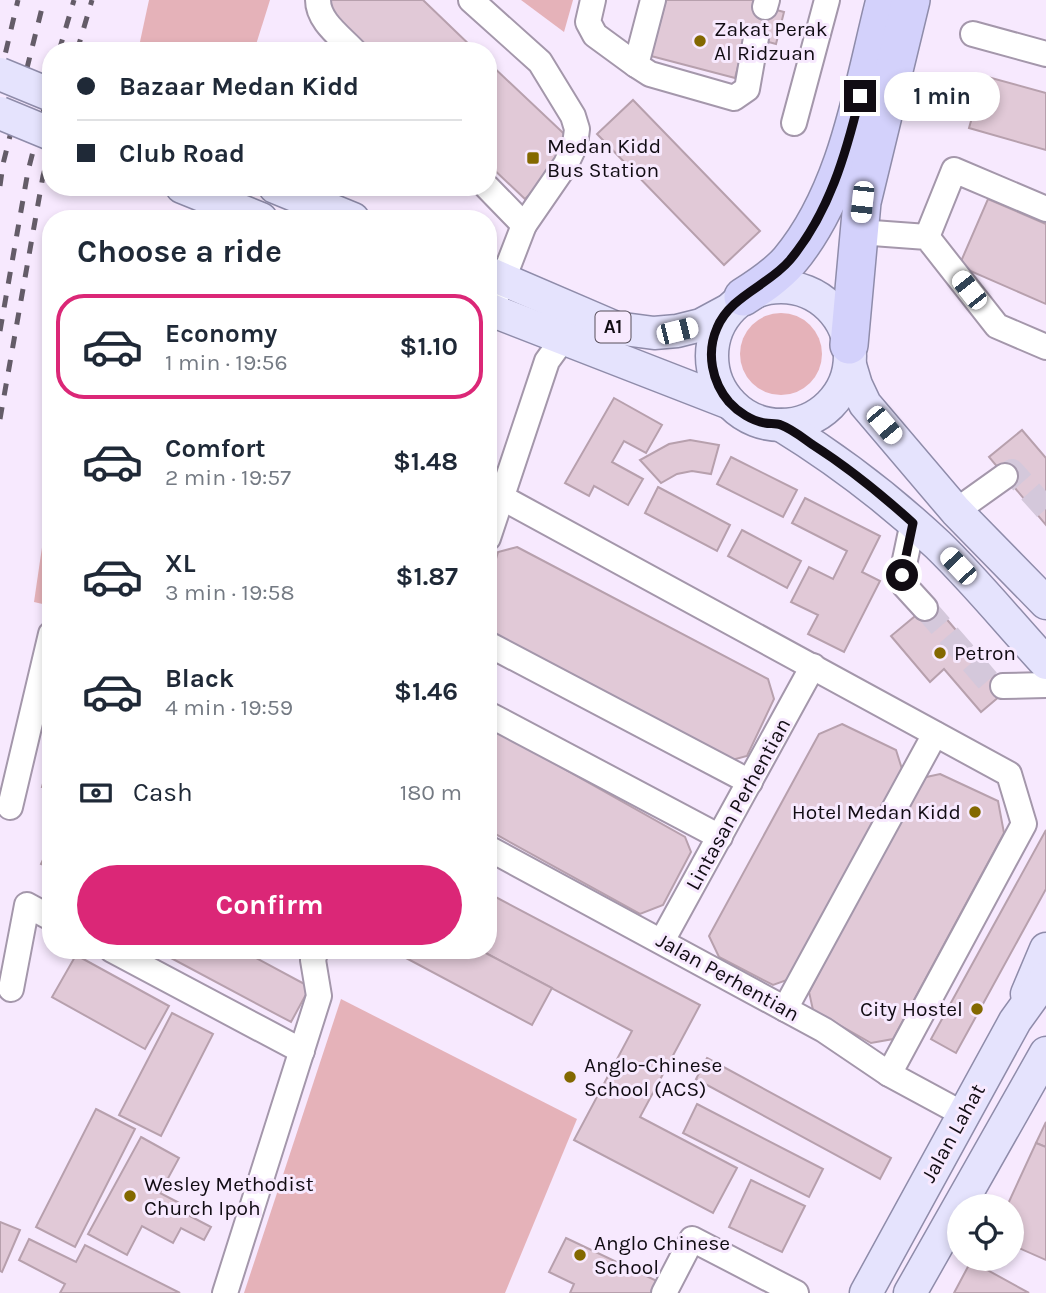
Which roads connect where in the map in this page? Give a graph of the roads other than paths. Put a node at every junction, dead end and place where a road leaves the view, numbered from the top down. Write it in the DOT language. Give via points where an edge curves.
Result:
graph roads {
  1 [pos="318,0"];
  2 [pos="471,0"];
  3 [pos="593,0"];
  4 [pos="653,0"];
  5 [pos="827,0"];
  6 [pos="885,0"];
  7 [pos="911,0"];
  8 [pos="973,34"];
  9 [pos="756,38"];
  10 [pos="345,42"];
  11 [pos="1046,54"];
  12 [pos="636,65"];
  13 [pos="0,74"];
  14 [pos="42,91"];
  15 [pos="0,113"];
  16 [pos="794,123"];
  17 [pos="42,130"];
  18 [pos="204,196"];
  19 [pos="297,196"];
  20 [pos="496,196"];
  21 [pos="1046,209"];
  22 [pos="239,210"];
  23 [pos="331,210"];
  24 [pos="524,225"];
  25 [pos="859,232"];
  26 [pos="927,237"];
  27 [pos="497,274"];
  28 [pos="497,276"];
  29 [pos="735,304"];
  30 [pos="497,313"];
  31 [pos="563,339"];
  32 [pos="1046,347"];
  33 [pos="850,355"];
  34 [pos="730,403"];
  35 [pos="781,425"];
  36 [pos="1005,476"];
  37 [pos="501,497"];
  38 [pos="497,509"];
  39 [pos="956,510"];
  40 [pos="913,523"];
  41 [pos="1043,594"];
  42 [pos="925,608"];
  43 [pos="497,649"];
  44 [pos="1046,663"];
  45 [pos="813,666"];
  46 [pos="42,672"];
  47 [pos="1046,685"];
  48 [pos="1003,686"];
  49 [pos="497,719"];
  50 [pos="935,734"];
  51 [pos="750,782"];
  52 [pos="10,807"];
  53 [pos="720,837"];
  54 [pos="497,853"];
  55 [pos="42,913"];
  56 [pos="662,942"];
  57 [pos="1046,948"];
  58 [pos="129,959"];
  59 [pos="313,959"];
  60 [pos="1046,978"];
  61 [pos="11,989"];
  62 [pos="785,1009"];
  63 [pos="1015,1021"];
  64 [pos="302,1051"];
  65 [pos="1046,1053"];
  66 [pos="889,1074"];
  67 [pos="963,1114"];
  68 [pos="225,1293"];
  69 [pos="664,1293"];
  70 [pos="796,1293"];
  71 [pos="866,1293"];
  72 [pos="909,1293"];
  1 -- 10 [label="street" via="319,12"];
  2 -- 24 [label="street" via="540,62 578,129 566,164"];
  3 -- 12 [label="street" via="588,22 595,35"];
  4 -- 12 [label="street"];
  5 -- 16 [label="street"];
  6 -- 29 [label="highway" via="848,145 829,197 790,260"];
  7 -- 25 [label="highway" via="862,202"];
  8 -- 11 [label="street"];
  9 -- 12 [label="street" via="747,89 734,98 650,74"];
  13 -- 14 [label="main road, bridge"];
  15 -- 17 [label="main road, bridge"];
  18 -- 22 [label="main road"];
  19 -- 23 [label="main road"];
  20 -- 24 [label="street"];
  21 -- 26 [label="street" via="954,170"];
  24 -- 27 [label="street"];
  25 -- 26 [label="street"];
  25 -- 33 [label="highway"];
  26 -- 32 [label="street" via="997,326"];
  28 -- 29 [label="main road, A1" via="616,328 654,333 701,325"];
  29 -- 33 [label="main road, A1" via="761,289 800,289 833,310 844,326"];
  29 -- 34 [label="main road, A1" via="717,328 711,347 718,387"];
  30 -- 31 [label="main road, A1"];
  31 -- 34 [label="main road, A1"];
  31 -- 37 [label="street" via="547,361"];
  33 -- 35 [label="main road" via="844,384 834,401 801,422"];
  33 -- 39 [label="main road" via="856,385 866,404"];
  34 -- 35 [label="main road, A1" via="762,423"];
  35 -- 40 [label="main road" via="841,463"];
  36 -- 39 [label="street"];
  37 -- 38 [label="street"];
  37 -- 45 [label="street"];
  39 -- 41 [label="main road"];
  40 -- 42 [label="street" via="902,575 904,585"];
  40 -- 44 [label="main road"];
  43 -- 51 [label="street"];
  45 -- 50 [label="street"];
  45 -- 51 [label="street, Lintasan Perhentian"];
  46 -- 52 [label="street"];
  47 -- 48 [label="street"];
  49 -- 53 [label="street"];
  50 -- 62 [label="street"];
  50 -- 66 [label="street" via="1009,774 1024,824"];
  51 -- 53 [label="street, Lintasan Perhentian"];
  53 -- 56 [label="street, Lintasan Perhentian"];
  54 -- 56 [label="street, Jalan Perhentian"];
  55 -- 61 [label="street" via="27,905"];
  56 -- 62 [label="street, Jalan Perhentian"];
  57 -- 63 [label="main road"];
  58 -- 64 [label="street"];
  59 -- 64 [label="street" via="319,996"];
  60 -- 63 [label="main road, Jalan Lahat"];
  62 -- 66 [label="street, Jalan Perhentian"];
  63 -- 67 [label="main road, Jalan Lahat"];
  64 -- 68 [label="street"];
  65 -- 72 [label="main road, Jalan Lahat"];
  66 -- 67 [label="street, Jalan Perhentian"];
  67 -- 71 [label="main road, Jalan Lahat"];
  69 -- 70 [label="street" via="692,1239"];
}
